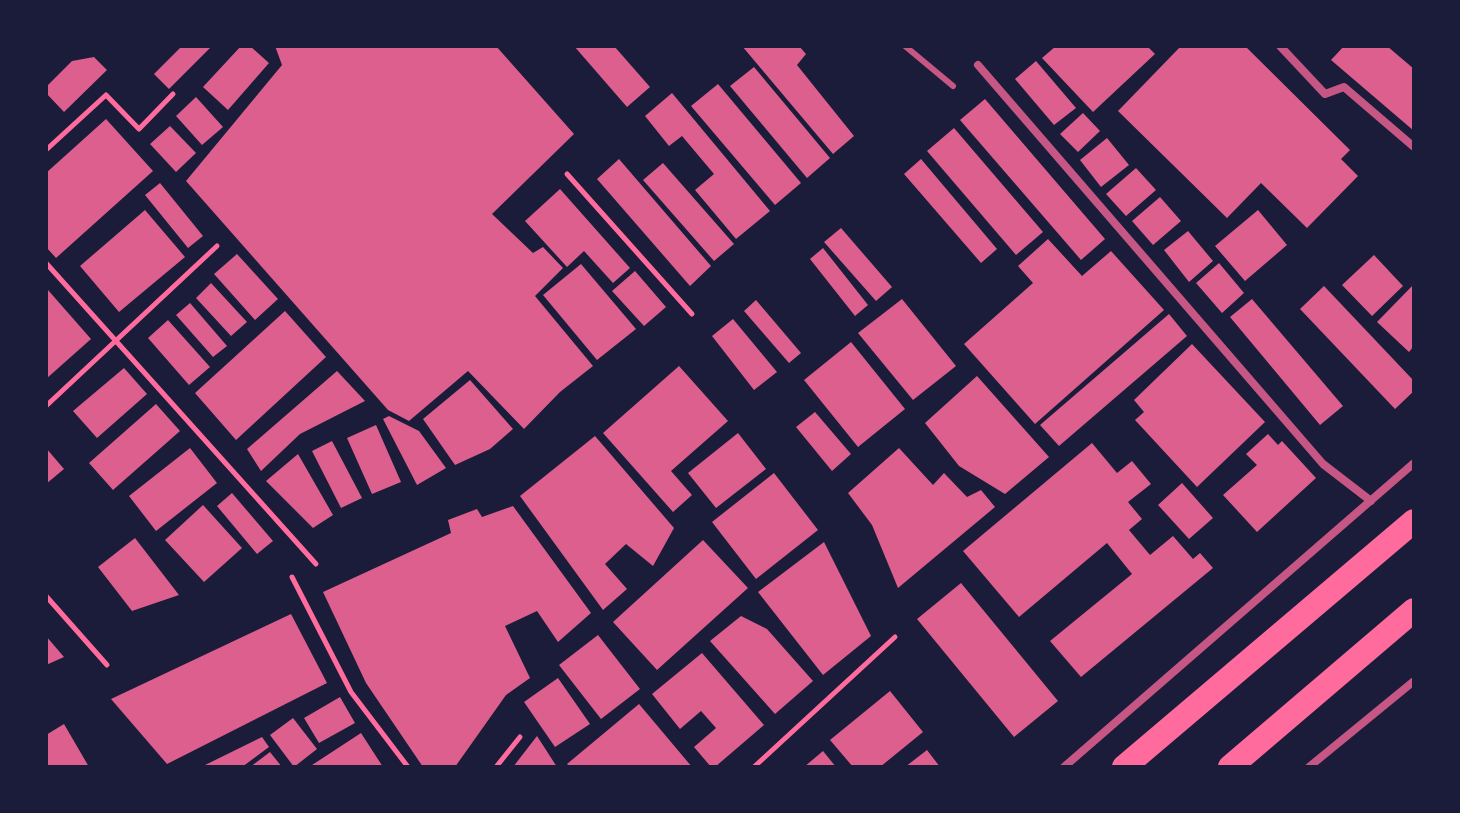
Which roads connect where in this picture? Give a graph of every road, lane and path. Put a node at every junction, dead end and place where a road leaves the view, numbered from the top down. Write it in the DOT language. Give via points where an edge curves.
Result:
graph roads {
  1 [pos="905,46"];
  2 [pos="1280,46"];
  3 [pos="978,65"];
  4 [pos="953,86"];
  5 [pos="173,94"];
  6 [pos="1414,147"];
  7 [pos="46,150"];
  8 [pos="567,174"];
  9 [pos="217,246"];
  10 [pos="46,263"];
  11 [pos="692,314"];
  12 [pos="117,341"];
  13 [pos="46,406"];
  14 [pos="1414,463"];
  15 [pos="1371,501"];
  16 [pos="1414,521"];
  17 [pos="316,564"];
  18 [pos="292,577"];
  19 [pos="46,596"];
  20 [pos="1414,610"];
  21 [pos="895,637"];
  22 [pos="107,665"];
  23 [pos="1414,681"];
  24 [pos="520,737"];
  25 [pos="408,767"];
  26 [pos="496,767"];
  27 [pos="754,767"];
  28 [pos="1064,767"];
  29 [pos="1124,767"];
  30 [pos="1230,767"];
  31 [pos="1309,767"];
  1 -- 4 [label="lane"];
  2 -- 6 [label="street" via="1325,94 1344,87"];
  3 -- 15 [label="street" via="1323,464"];
  5 -- 7 [label="path" via="139,129 106,95"];
  8 -- 11 [label="path"];
  9 -- 12 [label="path"];
  10 -- 12 [label="path"];
  12 -- 13 [label="path"];
  12 -- 17 [label="path"];
  14 -- 15 [label="street"];
  15 -- 28 [label="street"];
  16 -- 29 [label="highway"];
  18 -- 25 [label="path" via="351,692"];
  19 -- 22 [label="path"];
  20 -- 30 [label="highway"];
  21 -- 27 [label="path"];
  23 -- 31 [label="street"];
  24 -- 26 [label="path"];
}
